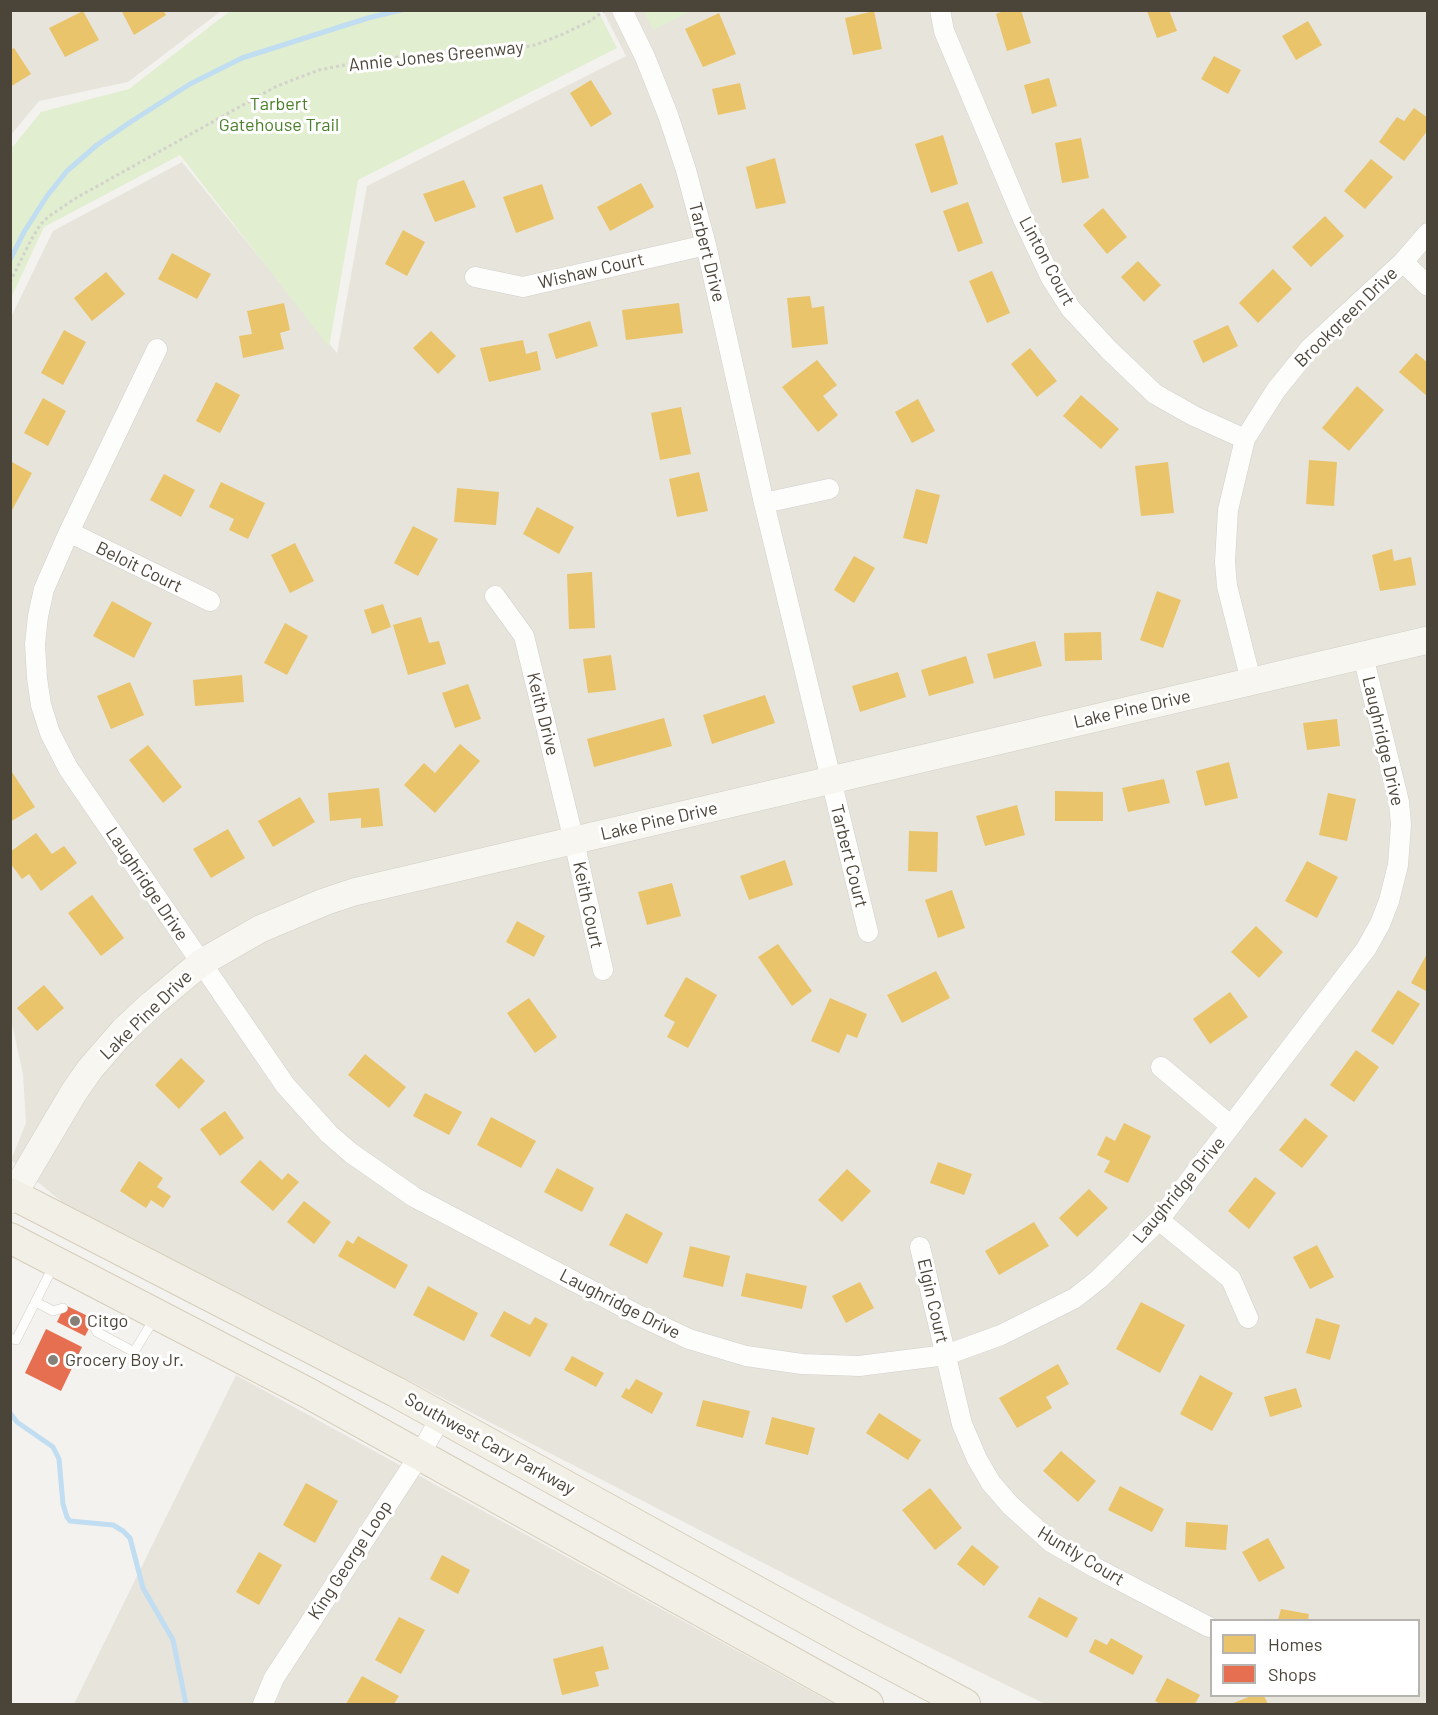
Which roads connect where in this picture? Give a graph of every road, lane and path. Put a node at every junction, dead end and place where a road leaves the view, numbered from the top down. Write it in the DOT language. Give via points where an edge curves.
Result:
graph roads {
  1 [pos="605,10"];
  2 [pos="622,10"];
  3 [pos="940,10"];
  4 [pos="1428,233"];
  5 [pos="706,245"];
  6 [pos="1403,262"];
  7 [pos="475,277"];
  8 [pos="10,282"];
  9 [pos="1428,286"];
  10 [pos="157,349"];
  11 [pos="1245,439"];
  12 [pos="829,489"];
  13 [pos="764,503"];
  14 [pos="69,532"];
  15 [pos="495,596"];
  16 [pos="210,601"];
  17 [pos="1428,640"];
  18 [pos="1363,656"];
  19 [pos="1251,681"];
  20 [pos="830,780"];
  21 [pos="574,841"];
  22 [pos="868,932"];
  23 [pos="201,963"];
  24 [pos="603,970"];
  25 [pos="1161,1067"];
  26 [pos="1231,1126"];
  27 [pos="11,1196"];
  28 [pos="1159,1220"];
  29 [pos="10,1238"];
  30 [pos="920,1247"];
  31 [pos="56,1262"];
  32 [pos="36,1302"];
  33 [pos="63,1308"];
  34 [pos="157,1314"];
  35 [pos="1248,1318"];
  36 [pos="92,1323"];
  37 [pos="97,1332"];
  38 [pos="86,1334"];
  39 [pos="10,1338"];
  40 [pos="946,1355"];
  41 [pos="441,1417"];
  42 [pos="419,1456"];
  43 [pos="1209,1627"];
  44 [pos="263,1704"];
  45 [pos="868,1704"];
  46 [pos="965,1704"];
  1 -- 8 [label="path, Annie Jones Greenway" via="580,26 535,45 370,60 319,70 277,86 48,217 31,240"];
  2 -- 5 [label="street, Tarbert Drive" via="668,115"];
  3 -- 11 [label="street, Linton Court" via="944,31 1024,221 1051,278 1071,309 1155,394"];
  4 -- 6 [label="street, Brookgreen Drive"];
  5 -- 7 [label="street, Wishaw Court" via="524,287"];
  5 -- 13 [label="street, Tarbert Drive"];
  6 -- 9 [label="street"];
  6 -- 11 [label="street, Brookgreen Drive" via="1310,348 1276,390"];
  10 -- 14 [label="street, Laughridge Drive"];
  11 -- 19 [label="street, Brookgreen Drive" via="1228,510 1225,562 1227,586"];
  12 -- 13 [label="street"];
  13 -- 20 [label="street, Tarbert Drive"];
  14 -- 16 [label="street, Beloit Court"];
  14 -- 23 [label="street, Laughridge Drive" via="44,589 38,616 35,644 41,705 50,734 68,768"];
  15 -- 21 [label="street, Keith Drive" via="524,636"];
  17 -- 18 [label="street, Lake Pine Drive"];
  18 -- 19 [label="street, Lake Pine Drive"];
  18 -- 26 [label="street, Laughridge Drive" via="1399,802 1398,865 1389,901 1366,949"];
  19 -- 20 [label="street, Lake Pine Drive"];
  20 -- 21 [label="street, Lake Pine Drive"];
  20 -- 22 [label="street, Tarbert Court"];
  21 -- 23 [label="street, Lake Pine Drive" via="354,892 260,929"];
  21 -- 24 [label="street, Keith Court"];
  23 -- 27 [label="street, Lake Pine Drive" via="123,1031 90,1069"];
  23 -- 40 [label="street, Laughridge Drive" via="285,1085 329,1134 414,1197 689,1339 746,1356 802,1364 859,1366"];
  25 -- 26 [label="street"];
  26 -- 28 [label="street, Laughridge Drive"];
  27 -- 41 [label="main road, Southwest Cary Parkway"];
  28 -- 35 [label="street" via="1231,1279"];
  28 -- 40 [label="street, Laughridge Drive" via="1075,1298 1001,1335"];
  29 -- 31 [label="main road"];
  30 -- 40 [label="street, Elgin Court"];
  31 -- 32 [label="lane"];
  31 -- 34 [label="main road"];
  32 -- 33 [label="lane" via="55,1315"];
  32 -- 39 [label="lane" via="16,1340"];
  34 -- 37 [label="lane" via="134,1352"];
  34 -- 42 [label="main road"];
  36 -- 37 [label="lane"];
  37 -- 38 [label="lane"];
  40 -- 43 [label="street, Huntly Court" via="962,1424 991,1483 1010,1505 1052,1542"];
  41 -- 42 [label="street, King George Loop"];
  41 -- 46 [label="main road, Southwest Cary Parkway"];
  42 -- 44 [label="street, King George Loop" via="294,1645"];
  42 -- 45 [label="main road"];
}
